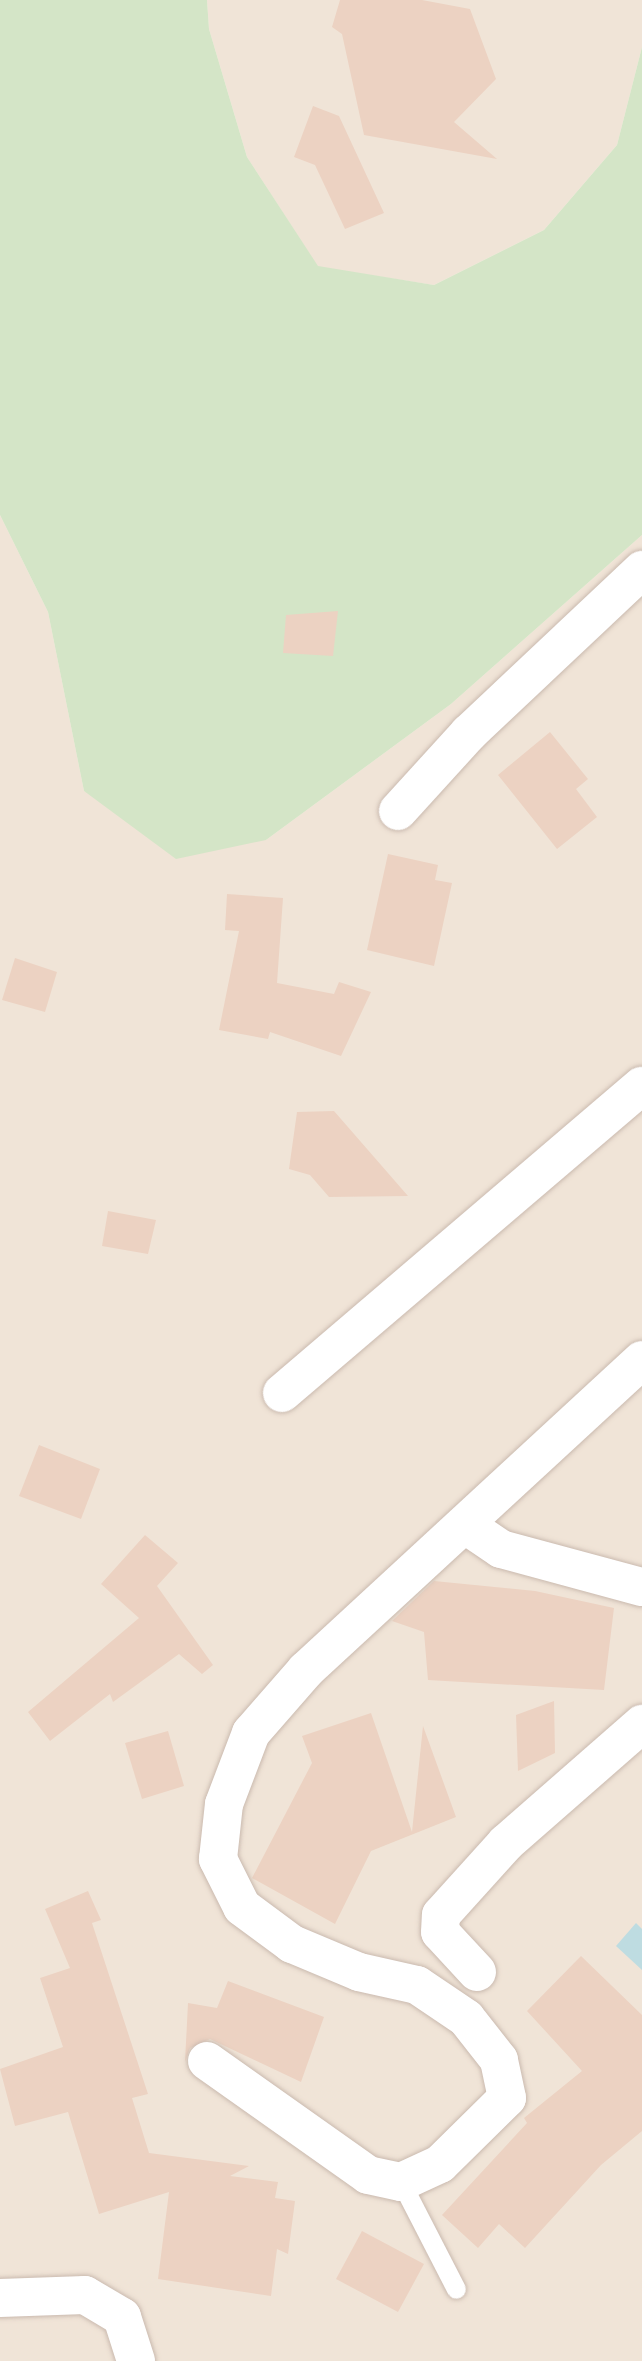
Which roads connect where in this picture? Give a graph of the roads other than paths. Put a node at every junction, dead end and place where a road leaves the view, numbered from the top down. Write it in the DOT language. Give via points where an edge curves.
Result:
graph roads {
  1 [pos="642,570"];
  2 [pos="398,811"];
  3 [pos="642,1086"];
  4 [pos="642,1360"];
  5 [pos="282,1393"];
  6 [pos="467,1525"];
  7 [pos="642,1587"];
  8 [pos="642,1724"];
  9 [pos="477,1972"];
  10 [pos="207,2061"];
  11 [pos="401,2182"];
  12 [pos="456,2289"];
  13 [pos="0,2298"];
  14 [pos="136,2361"];
  1 -- 2 [label="street" via="469,733"];
  3 -- 5 [label="street"];
  4 -- 6 [label="street"];
  6 -- 7 [label="street" via="501,1549"];
  6 -- 11 [label="street" via="385,1593 251,1733 224,1804 218,1859 242,1907 292,1944 359,1972 417,1985 466,2018 499,2060 506,2098 485,2126 440,2164"];
  8 -- 9 [label="street" via="506,1843 441,1916 440,1932"];
  10 -- 11 [label="street" via="368,2175"];
  11 -- 12 [label="lane"];
  13 -- 14 [label="street" via="85,2295 122,2317"];
}
